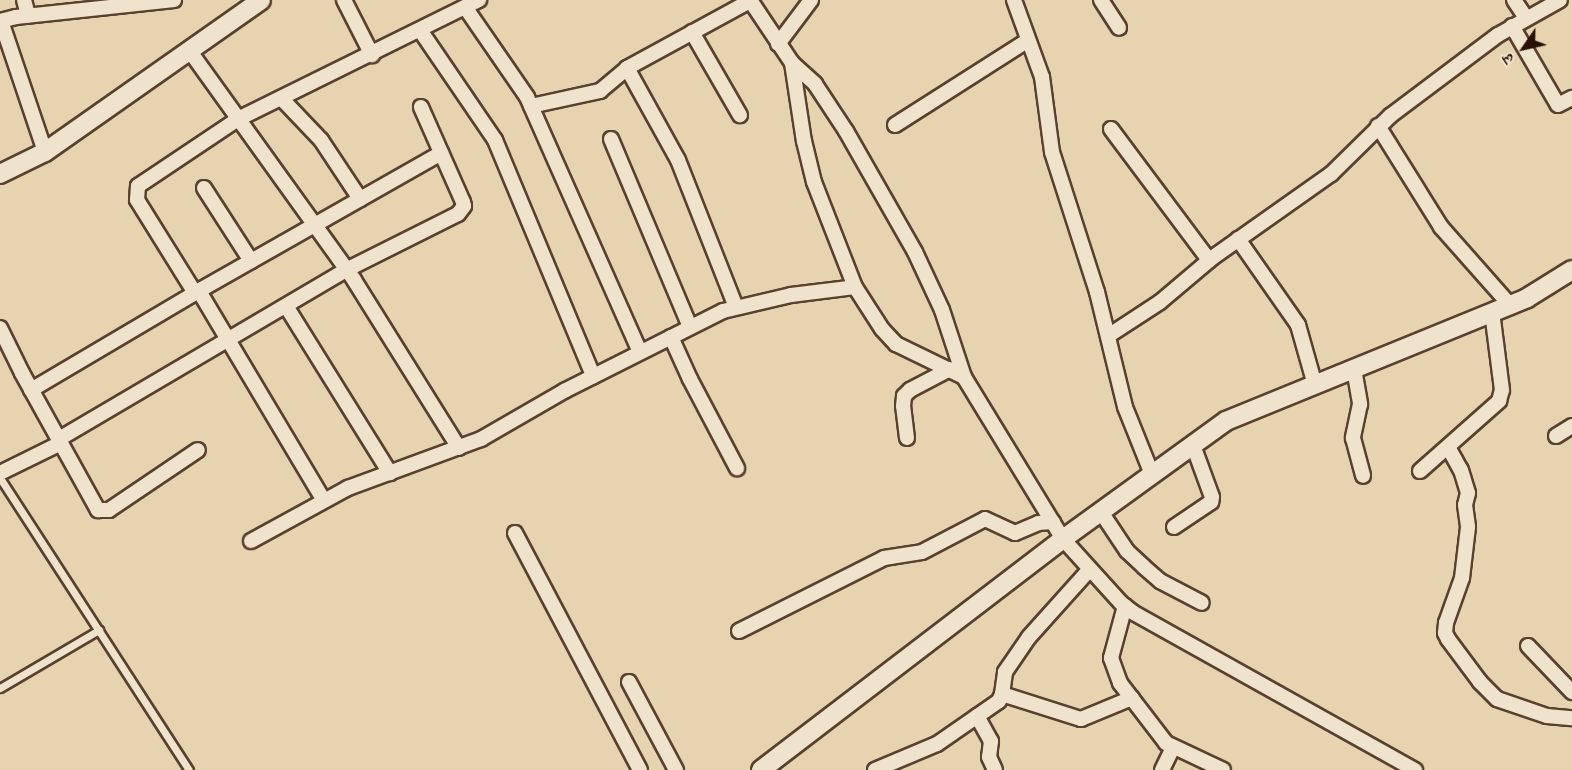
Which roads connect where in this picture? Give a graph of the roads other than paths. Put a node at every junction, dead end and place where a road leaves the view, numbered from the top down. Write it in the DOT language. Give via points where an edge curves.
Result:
graph roads {
  1 [pos="24,0"];
  2 [pos="165,0"];
  3 [pos="261,0"];
  4 [pos="344,0"];
  5 [pos="479,0"];
  6 [pos="750,0"];
  7 [pos="811,0"];
  8 [pos="1014,0"];
  9 [pos="1101,0"];
  10 [pos="1514,0"];
  11 [pos="1560,0"];
  12 [pos="465,8"];
  13 [pos="28,15"];
  14 [pos="1526,18"];
  15 [pos="1,21"];
  16 [pos="1512,26"];
  17 [pos="1119,28"];
  18 [pos="420,30"];
  19 [pos="692,32"];
  20 [pos="1027,41"];
  21 [pos="778,44"];
  22 [pos="189,50"];
  23 [pos="372,55"];
  24 [pos="792,63"];
  25 [pos="627,68"];
  26 [pos="281,98"];
  27 [pos="1572,98"];
  28 [pos="421,106"];
  29 [pos="531,106"];
  30 [pos="740,115"];
  31 [pos="238,119"];
  32 [pos="895,126"];
  33 [pos="1378,126"];
  34 [pos="1111,129"];
  35 [pos="611,139"];
  36 [pos="45,152"];
  37 [pos="441,153"];
  38 [pos="0,174"];
  39 [pos="204,188"];
  40 [pos="360,199"];
  41 [pos="314,225"];
  42 [pos="1239,239"];
  43 [pos="1209,260"];
  44 [pos="251,261"];
  45 [pos="346,270"];
  46 [pos="1572,270"];
  47 [pos="855,286"];
  48 [pos="197,292"];
  49 [pos="1510,305"];
  50 [pos="286,306"];
  51 [pos="736,307"];
  52 [pos="1492,312"];
  53 [pos="690,327"];
  54 [pos="0,328"];
  55 [pos="1108,336"];
  56 [pos="671,337"];
  57 [pos="228,340"];
  58 [pos="640,352"];
  59 [pos="950,369"];
  60 [pos="1354,369"];
  61 [pos="593,376"];
  62 [pos="964,377"];
  63 [pos="1315,385"];
  64 [pos="32,390"];
  65 [pos="1572,426"];
  66 [pos="1556,436"];
  67 [pos="907,438"];
  68 [pos="60,441"];
  69 [pos="1193,445"];
  70 [pos="1448,447"];
  71 [pos="459,448"];
  72 [pos="198,450"];
  73 [pos="737,468"];
  74 [pos="1420,471"];
  75 [pos="0,473"];
  76 [pos="390,473"];
  77 [pos="1152,474"];
  78 [pos="1363,476"];
  79 [pos="0,478"];
  80 [pos="324,501"];
  81 [pos="1101,512"];
  82 [pos="1053,522"];
  83 [pos="1174,527"];
  84 [pos="515,533"];
  85 [pos="1063,539"];
  86 [pos="251,541"];
  87 [pos="1090,568"];
  88 [pos="1202,603"];
  89 [pos="1125,606"];
  90 [pos="99,630"];
  91 [pos="740,631"];
  92 [pos="1528,646"];
  93 [pos="629,682"];
  94 [pos="0,688"];
  95 [pos="1572,692"];
  96 [pos="1002,694"];
  97 [pos="1132,698"];
  98 [pos="977,716"];
  99 [pos="1572,718"];
  100 [pos="1173,747"];
  101 [pos="189,770"];
  102 [pos="640,770"];
  103 [pos="676,770"];
  104 [pos="761,770"];
  105 [pos="875,770"];
  106 [pos="995,770"];
  107 [pos="1162,770"];
  108 [pos="1223,770"];
  109 [pos="1415,770"];
  1 -- 13 [label="street"];
  2 -- 13 [label="street"];
  3 -- 22 [label="main road"];
  4 -- 23 [label="street"];
  5 -- 12 [label="street"];
  6 -- 19 [label="street"];
  6 -- 21 [label="street"];
  7 -- 21 [label="street"];
  8 -- 20 [label="street"];
  9 -- 17 [label="street"];
  10 -- 14 [label="street"];
  11 -- 14 [label="street"];
  12 -- 18 [label="street"];
  12 -- 29 [label="street"];
  13 -- 15 [label="street"];
  14 -- 16 [label="street"];
  15 -- 36 [label="street"];
  16 -- 27 [label="street" via="1558,105"];
  16 -- 33 [label="street"];
  18 -- 23 [label="street"];
  18 -- 61 [label="street" via="495,140"];
  19 -- 25 [label="street"];
  19 -- 30 [label="street"];
  20 -- 32 [label="street"];
  20 -- 55 [label="street" via="1042,77 1052,152"];
  21 -- 24 [label="street"];
  22 -- 31 [label="street"];
  22 -- 36 [label="main road"];
  23 -- 26 [label="street"];
  24 -- 47 [label="street" via="814,182"];
  24 -- 62 [label="street" via="815,84 840,122 915,252 942,310"];
  25 -- 29 [label="street" via="600,92"];
  25 -- 51 [label="street" via="673,151"];
  26 -- 31 [label="street"];
  26 -- 40 [label="street" via="325,145"];
  28 -- 37 [label="street"];
  29 -- 58 [label="street"];
  31 -- 41 [label="street"];
  31 -- 48 [label="street" via="144,180 135,193"];
  33 -- 42 [label="street" via="1331,174"];
  33 -- 49 [label="street" via="1441,227"];
  34 -- 43 [label="street"];
  35 -- 53 [label="street"];
  36 -- 38 [label="main road"];
  37 -- 40 [label="street"];
  37 -- 45 [label="street" via="463,202 462,211"];
  39 -- 44 [label="street"];
  40 -- 41 [label="street"];
  41 -- 44 [label="street"];
  41 -- 45 [label="street"];
  42 -- 43 [label="street"];
  42 -- 63 [label="street" via="1298,325"];
  43 -- 55 [label="street" via="1160,302"];
  44 -- 48 [label="street"];
  45 -- 50 [label="street"];
  45 -- 71 [label="street"];
  46 -- 49 [label="main road"];
  47 -- 51 [label="street" via="790,294"];
  47 -- 59 [label="street" via="896,344"];
  48 -- 57 [label="street"];
  48 -- 64 [label="street"];
  49 -- 52 [label="main road"];
  50 -- 57 [label="street"];
  50 -- 76 [label="street"];
  51 -- 53 [label="street"];
  52 -- 60 [label="main road"];
  52 -- 70 [label="street" via="1501,396"];
  53 -- 56 [label="street"];
  54 -- 64 [label="street"];
  55 -- 77 [label="street" via="1126,414"];
  56 -- 58 [label="street"];
  56 -- 73 [label="street"];
  57 -- 68 [label="street"];
  57 -- 80 [label="street"];
  58 -- 61 [label="street"];
  59 -- 62 [label="street"];
  59 -- 67 [label="street" via="904,396"];
  60 -- 63 [label="main road"];
  60 -- 78 [label="street" via="1360,404 1353,438"];
  61 -- 71 [label="street"];
  62 -- 82 [label="street"];
  63 -- 69 [label="main road" via="1227,421"];
  64 -- 68 [label="street"];
  65 -- 66 [label="street"];
  68 -- 72 [label="street" via="95,506 103,512"];
  68 -- 75 [label="street"];
  69 -- 77 [label="main road"];
  69 -- 83 [label="street" via="1211,502"];
  70 -- 74 [label="street"];
  70 -- 99 [label="street" via="1467,488 1468,527 1462,578 1445,633 1497,699 1547,716"];
  71 -- 76 [label="street"];
  76 -- 80 [label="street"];
  77 -- 81 [label="main road"];
  79 -- 90 [label="lane"];
  80 -- 86 [label="street"];
  81 -- 85 [label="main road"];
  81 -- 88 [label="street" via="1127,551 1144,567 1160,581"];
  82 -- 85 [label="street"];
  82 -- 91 [label="street" via="1015,533 986,519 922,552 884,558"];
  84 -- 102 [label="street"];
  85 -- 87 [label="street"];
  85 -- 104 [label="main road"];
  87 -- 89 [label="street"];
  87 -- 96 [label="street" via="1017,654 1003,676"];
  89 -- 97 [label="street" via="1111,658 1120,683"];
  89 -- 109 [label="street"];
  90 -- 94 [label="lane"];
  90 -- 101 [label="lane"];
  92 -- 95 [label="street"];
  93 -- 103 [label="street"];
  96 -- 97 [label="street" via="1081,719"];
  96 -- 98 [label="street"];
  97 -- 100 [label="street"];
  98 -- 105 [label="street" via="937,744"];
  98 -- 106 [label="street" via="991,741 989,757"];
  100 -- 107 [label="street"];
  100 -- 108 [label="street"];
}
